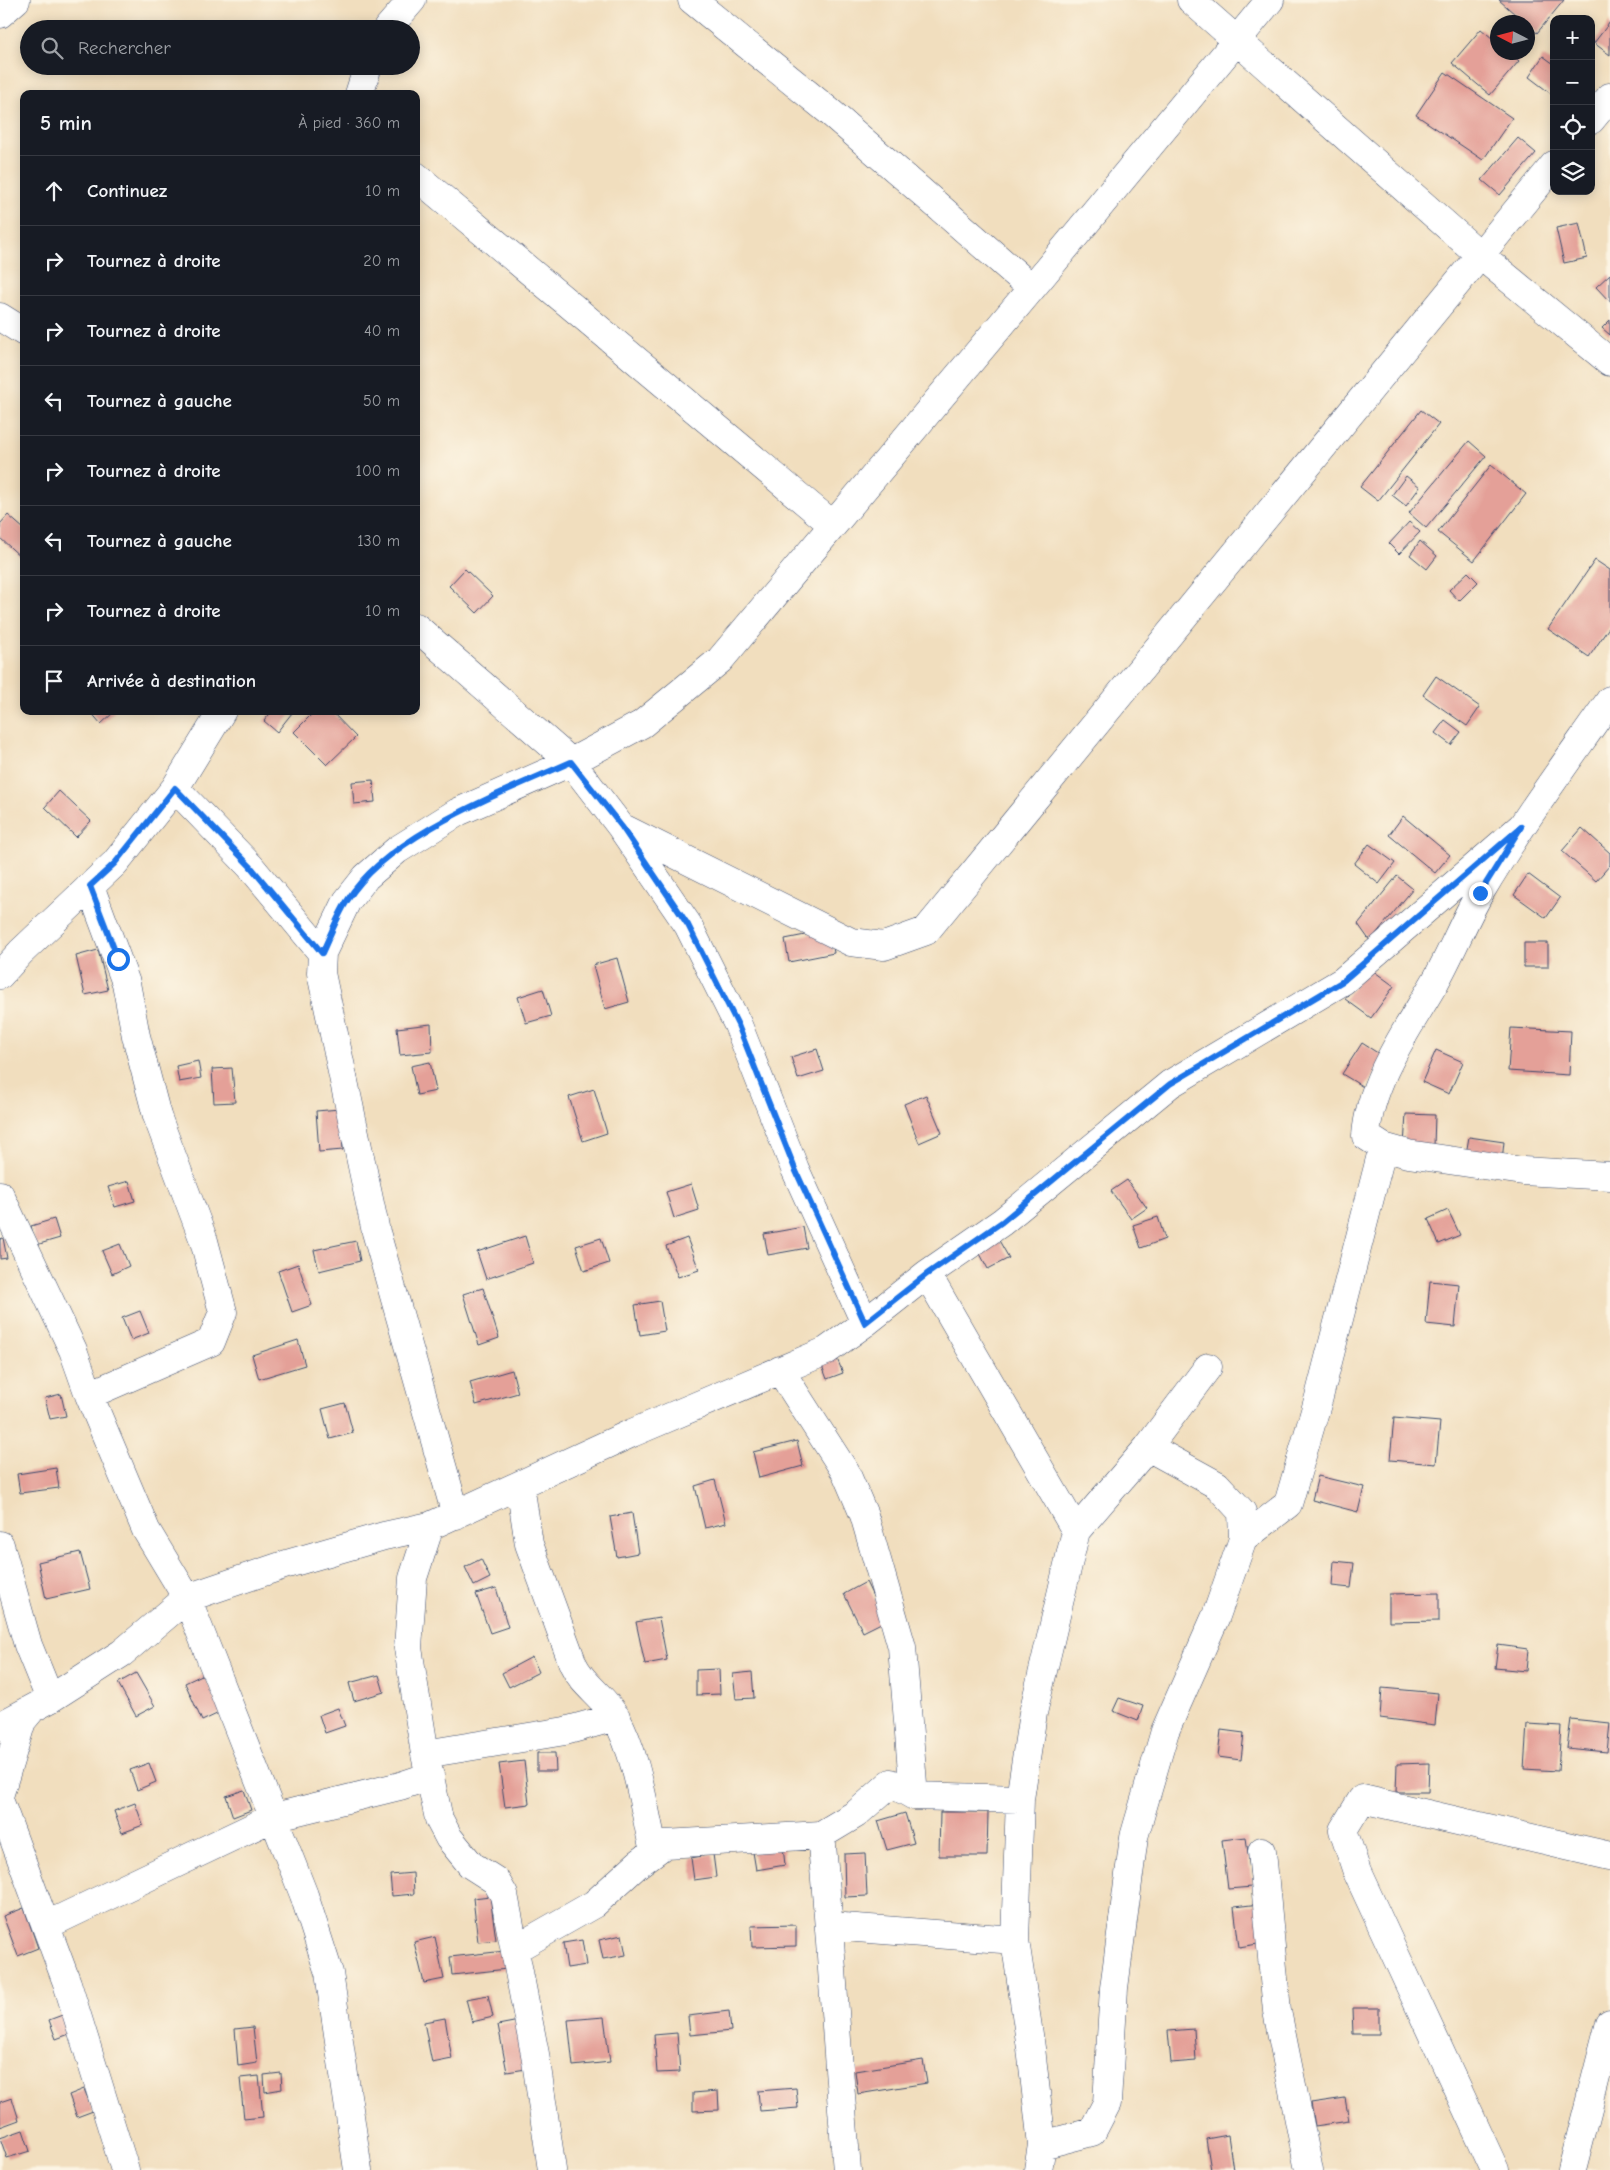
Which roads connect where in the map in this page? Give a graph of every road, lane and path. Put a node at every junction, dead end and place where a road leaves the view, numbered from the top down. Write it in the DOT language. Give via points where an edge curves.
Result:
graph roads {
  1 [pos="16,0"];
  2 [pos="412,0"];
  3 [pos="692,0"];
  4 [pos="1191,0"];
  5 [pos="1270,0"];
  6 [pos="0,14"];
  7 [pos="395,20"];
  8 [pos="1238,39"];
  9 [pos="365,75"];
  10 [pos="360,90"];
  11 [pos="1610,97"];
  12 [pos="1595,115"];
  13 [pos="1550,171"];
  14 [pos="420,179"];
  15 [pos="1480,255"];
  16 [pos="1032,288"];
  17 [pos="0,317"];
  18 [pos="20,330"];
  19 [pos="1610,362"];
  20 [pos="833,526"];
  21 [pos="420,630"];
  22 [pos="1610,700"];
  23 [pos="220,715"];
  24 [pos="571,762"];
  25 [pos="175,788"];
  26 [pos="622,827"];
  27 [pos="1521,827"];
  28 [pos="90,886"];
  29 [pos="322,953"];
  30 [pos="0,975"];
  31 [pos="1383,1147"];
  32 [pos="1610,1176"];
  33 [pos="0,1195"];
  34 [pos="927,1274"];
  35 [pos="865,1323"];
  36 [pos="1208,1367"];
  37 [pos="780,1370"];
  38 [pos="89,1395"];
  39 [pos="1148,1447"];
  40 [pos="520,1484"];
  41 [pos="456,1515"];
  42 [pos="430,1526"];
  43 [pos="1076,1531"];
  44 [pos="1243,1539"];
  45 [pos="0,1545"];
  46 [pos="187,1598"];
  47 [pos="41,1704"];
  48 [pos="616,1717"];
  49 [pos="0,1726"];
  50 [pos="428,1765"];
  51 [pos="0,1793"];
  52 [pos="914,1796"];
  53 [pos="1020,1799"];
  54 [pos="0,1802"];
  55 [pos="274,1817"];
  56 [pos="821,1835"];
  57 [pos="654,1851"];
  58 [pos="1262,1851"];
  59 [pos="1610,1856"];
  60 [pos="47,1924"];
  61 [pos="830,1926"];
  62 [pos="1015,1940"];
  63 [pos="515,1949"];
  64 [pos="1610,2022"];
  65 [pos="1040,2158"];
  66 [pos="125,2170"];
  67 [pos="358,2170"];
  68 [pos="552,2170"];
  69 [pos="847,2170"];
  70 [pos="1309,2170"];
  71 [pos="1495,2170"];
  72 [pos="1572,2170"];
  1 -- 6 [label="street"];
  2 -- 7 [label="street"];
  3 -- 16 [label="street" via="830,112"];
  4 -- 8 [label="street"];
  5 -- 8 [label="street"];
  8 -- 15 [label="street"];
  8 -- 16 [label="street"];
  9 -- 10 [label="street"];
  11 -- 12 [label="street"];
  13 -- 15 [label="street"];
  14 -- 20 [label="street"];
  15 -- 19 [label="street"];
  15 -- 26 [label="street" via="926,932 884,946 850,942"];
  16 -- 20 [label="street"];
  17 -- 18 [label="street"];
  20 -- 24 [label="street" via="720,660 642,724"];
  21 -- 24 [label="street"];
  22 -- 27 [label="street"];
  23 -- 25 [label="street"];
  24 -- 26 [label="street"];
  24 -- 29 [label="street" via="458,812 397,850 366,877 347,901"];
  25 -- 28 [label="street" via="115,863"];
  25 -- 29 [label="street" via="250,866"];
  26 -- 35 [label="street" via="688,925 738,1025 795,1169"];
  27 -- 31 [label="street" via="1480,893 1375,1093 1367,1115 1366,1136"];
  27 -- 34 [label="street" via="1343,981 1170,1084 1002,1222"];
  28 -- 30 [label="street"];
  28 -- 38 [label="street" via="126,983 157,1116 204,1241 223,1312 211,1342"];
  29 -- 41 [label="street" via="320,973 376,1232"];
  31 -- 32 [label="street" via="1408,1154 1524,1170"];
  31 -- 44 [label="street" via="1288,1504"];
  33 -- 38 [label="street" via="73,1350"];
  34 -- 35 [label="street"];
  34 -- 43 [label="street"];
  35 -- 37 [label="street" via="826,1351"];
  36 -- 39 [label="street"];
  37 -- 40 [label="street"];
  37 -- 52 [label="street" via="846,1473 864,1515 902,1647"];
  38 -- 46 [label="street" via="146,1530"];
  39 -- 43 [label="street"];
  39 -- 44 [label="street" via="1217,1485 1242,1512"];
  40 -- 41 [label="street"];
  40 -- 48 [label="street" via="529,1544 573,1664 578,1675"];
  41 -- 42 [label="street"];
  42 -- 46 [label="street" via="287,1564"];
  42 -- 50 [label="street" via="413,1578 408,1648"];
  43 -- 53 [label="street" via="1033,1713"];
  44 -- 65 [label="street" via="1216,1616 1165,1731 1134,1837 1114,1988 1106,2103 1092,2132"];
  45 -- 47 [label="street"];
  46 -- 47 [label="street" via="122,1653"];
  46 -- 55 [label="street"];
  47 -- 49 [label="street"];
  47 -- 51 [label="street" via="22,1721"];
  48 -- 50 [label="street"];
  48 -- 57 [label="street" via="628,1746"];
  50 -- 55 [label="street" via="400,1786"];
  50 -- 63 [label="street" via="439,1819 448,1838 471,1865 500,1886"];
  52 -- 53 [label="street"];
  52 -- 56 [label="street" via="891,1783 856,1814"];
  53 -- 62 [label="street"];
  54 -- 60 [label="street"];
  55 -- 60 [label="street"];
  55 -- 67 [label="street" via="329,1973"];
  56 -- 57 [label="street" via="673,1842"];
  56 -- 61 [label="street"];
  57 -- 63 [label="street" via="594,1904"];
  58 -- 70 [label="street" via="1277,2011"];
  59 -- 71 [label="street" via="1362,1799 1343,1830 1357,1872"];
  60 -- 66 [label="street"];
  61 -- 62 [label="street"];
  61 -- 69 [label="street" via="838,2077"];
  62 -- 65 [label="street" via="1031,2048"];
  63 -- 68 [label="street"];
  64 -- 72 [label="street"];
}
